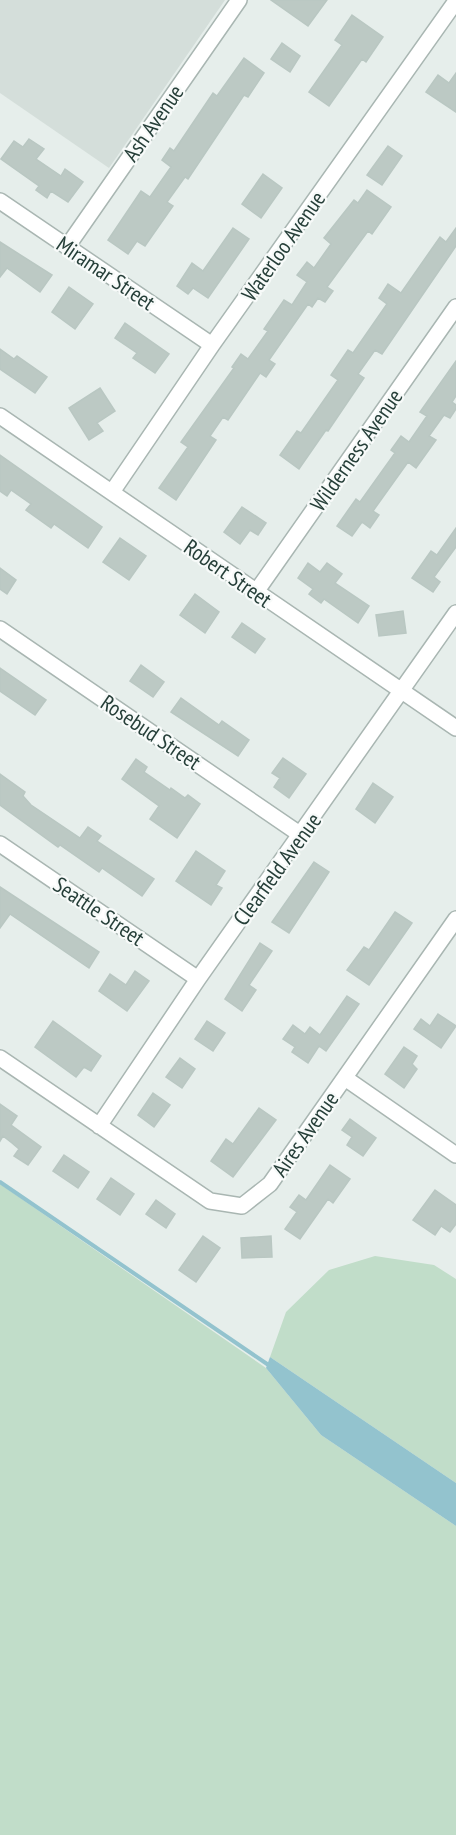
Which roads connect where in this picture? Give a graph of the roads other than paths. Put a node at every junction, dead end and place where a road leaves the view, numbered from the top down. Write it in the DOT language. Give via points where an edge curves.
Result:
graph roads {
  1 [pos="239,0"];
  2 [pos="456,1"];
  3 [pos="0,201"];
  4 [pos="67,247"];
  5 [pos="456,307"];
  6 [pos="212,345"];
  7 [pos="0,416"];
  8 [pos="112,492"];
  9 [pos="256,592"];
  10 [pos="456,613"];
  11 [pos="0,629"];
  12 [pos="402,691"];
  13 [pos="456,728"];
  14 [pos="301,836"];
  15 [pos="0,844"];
  16 [pos="456,919"];
  17 [pos="198,979"];
  18 [pos="0,1058"];
  19 [pos="345,1078"];
  20 [pos="99,1126"];
  21 [pos="456,1155"];
  1 -- 4 [label="street, Ash Avenue"];
  2 -- 6 [label="street, Waterloo Avenue"];
  3 -- 4 [label="street, Miramar Street"];
  4 -- 6 [label="street, Miramar Street"];
  5 -- 9 [label="street, Wilderness Avenue"];
  6 -- 8 [label="street, Waterloo Avenue"];
  7 -- 8 [label="street, Robert Street"];
  8 -- 9 [label="street, Robert Street"];
  9 -- 12 [label="street, Robert Street"];
  10 -- 12 [label="street, Clearfield Avenue"];
  11 -- 14 [label="street, Rosebud Street"];
  12 -- 13 [label="street, Robert Street"];
  12 -- 14 [label="street, Clearfield Avenue"];
  14 -- 17 [label="street, Clearfield Avenue"];
  15 -- 17 [label="street, Seattle Street"];
  16 -- 19 [label="street, Aires Avenue"];
  17 -- 20 [label="street, Clearfield Avenue"];
  18 -- 20 [label="street, Aires Avenue"];
  19 -- 20 [label="street, Aires Avenue" via="270,1184 242,1206 210,1201"];
  19 -- 21 [label="street"];
}
